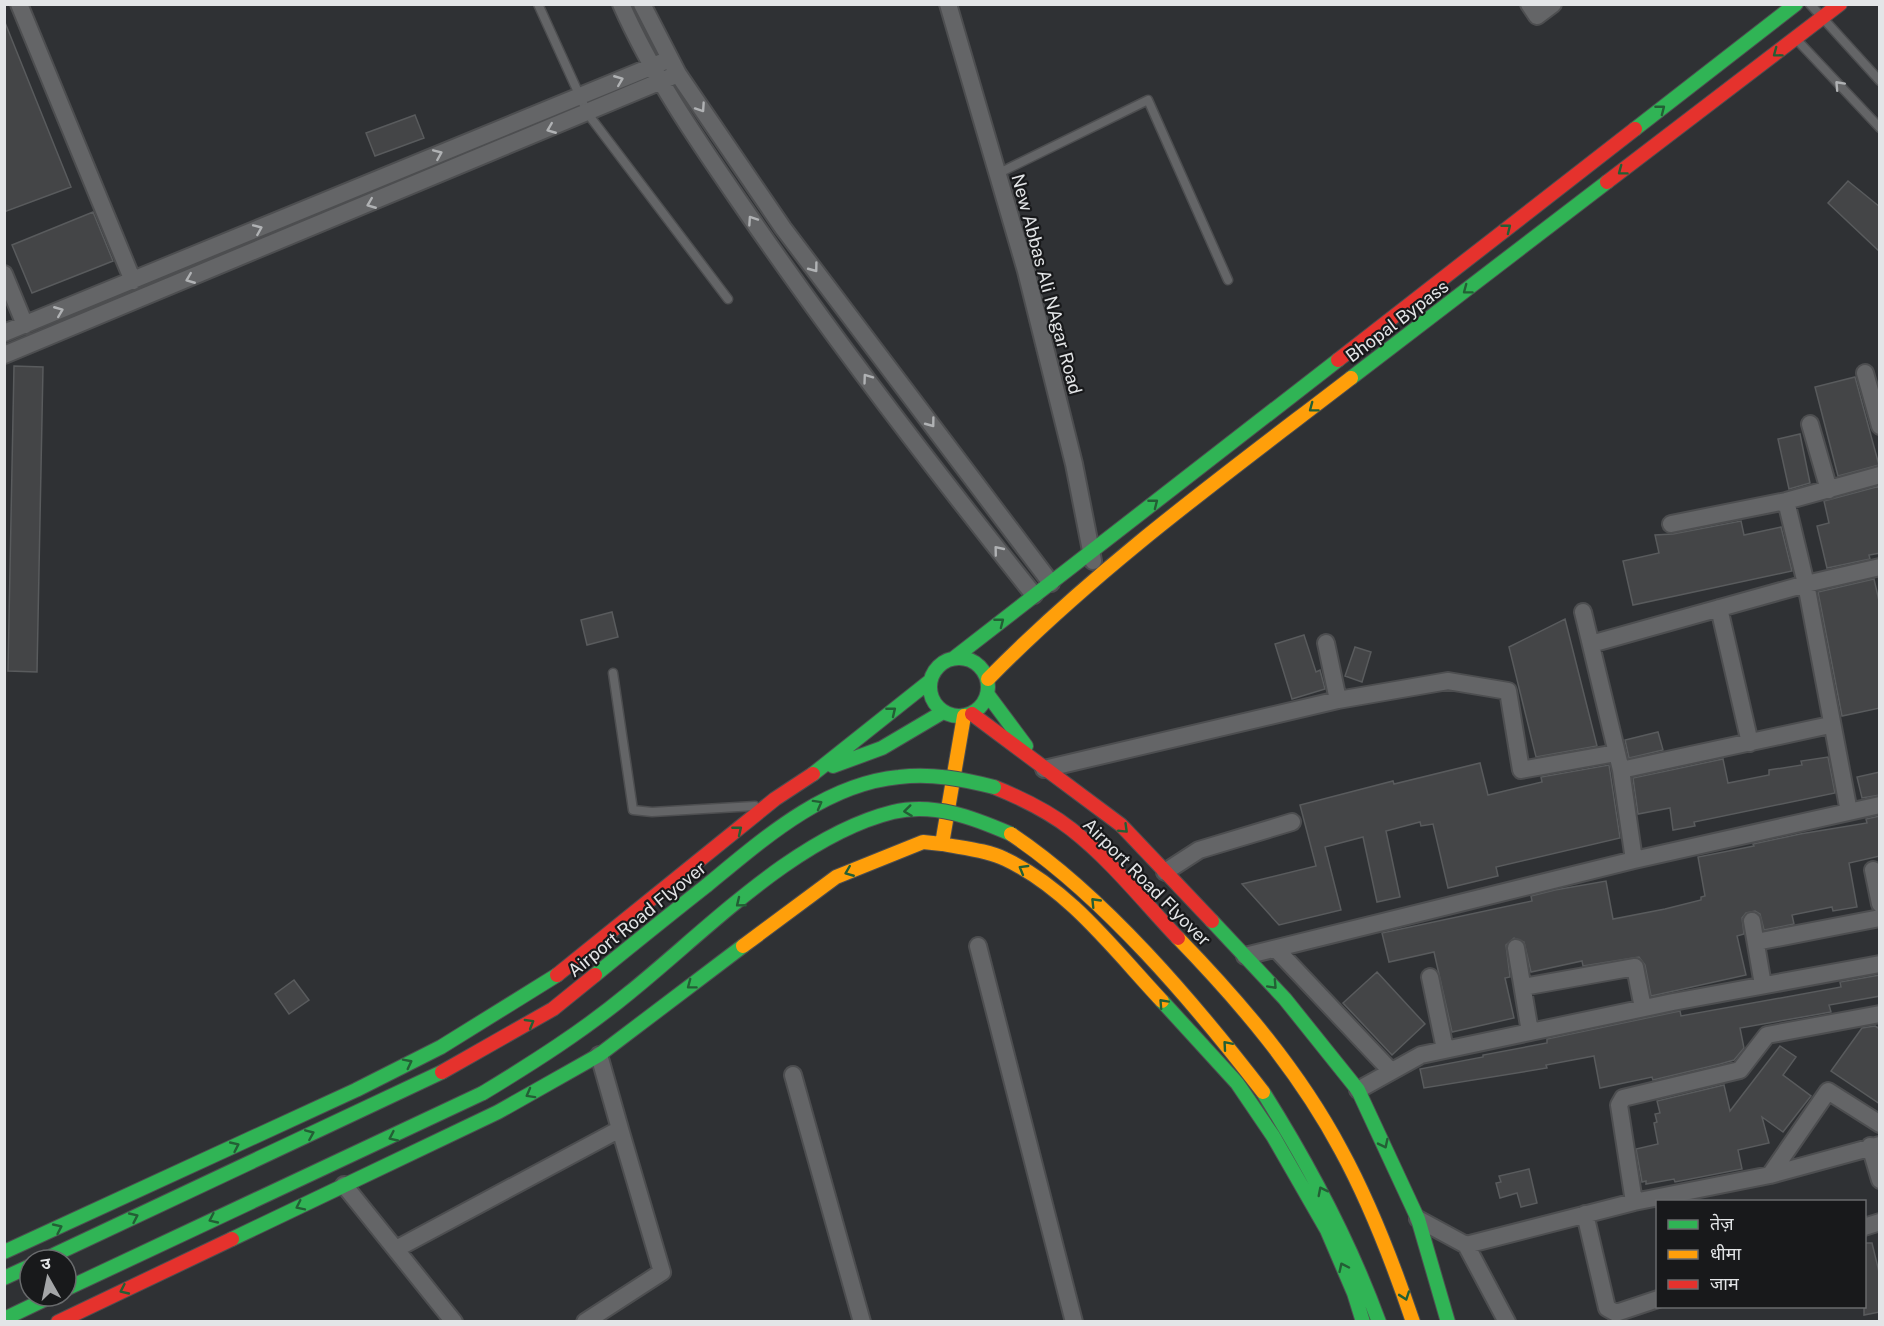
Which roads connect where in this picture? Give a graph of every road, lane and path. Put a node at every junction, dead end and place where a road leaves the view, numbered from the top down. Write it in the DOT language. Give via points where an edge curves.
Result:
graph roads {
  1 [pos="19,4"];
  2 [pos="538,4"];
  3 [pos="621,4"];
  4 [pos="642,4"];
  5 [pos="948,4"];
  6 [pos="1529,4"];
  7 [pos="1553,4"];
  8 [pos="1796,4"];
  9 [pos="1810,4"];
  10 [pos="1840,4"];
  11 [pos="1823,18"];
  12 [pos="1784,25"];
  13 [pos="654,66"];
  14 [pos="674,67"];
  15 [pos="662,81"];
  16 [pos="1880,81"];
  17 [pos="580,96"];
  18 [pos="588,114"];
  19 [pos="1880,128"];
  20 [pos="997,174"];
  21 [pos="4,274"];
  22 [pos="1228,280"];
  23 [pos="133,281"];
  24 [pos="728,299"];
  25 [pos="25,325"];
  26 [pos="4,333"];
  27 [pos="4,356"];
  28 [pos="1865,373"];
  29 [pos="1810,424"];
  30 [pos="1880,426"];
  31 [pos="1880,476"];
  32 [pos="1829,490"];
  33 [pos="1786,501"];
  34 [pos="1671,524"];
  35 [pos="1090,552"];
  36 [pos="1880,567"];
  37 [pos="1098,576"];
  38 [pos="1051,583"];
  39 [pos="1806,584"];
  40 [pos="1034,595"];
  41 [pos="1719,608"];
  42 [pos="1583,612"];
  43 [pos="1326,644"];
  44 [pos="1591,644"];
  45 [pos="954,658"];
  46 [pos="613,674"];
  47 [pos="988,679"];
  48 [pos="930,681"];
  49 [pos="988,695"];
  50 [pos="1338,700"];
  51 [pos="958,714"];
  52 [pos="1830,725"];
  53 [pos="1750,742"];
  54 [pos="1616,753"];
  55 [pos="1044,769"];
  56 [pos="1621,770"];
  57 [pos="816,772"];
  58 [pos="776,799"];
  59 [pos="1880,805"];
  60 [pos="1849,812"];
  61 [pos="1292,822"];
  62 [pos="926,831"];
  63 [pos="942,844"];
  64 [pos="1634,860"];
  65 [pos="1873,870"];
  66 [pos="1165,872"];
  67 [pos="1880,904"];
  68 [pos="1880,918"];
  69 [pos="1752,921"];
  70 [pos="1756,942"];
  71 [pos="978,945"];
  72 [pos="1516,948"];
  73 [pos="1276,949"];
  74 [pos="1245,956"];
  75 [pos="1880,964"];
  76 [pos="1430,977"];
  77 [pos="1763,985"];
  78 [pos="1522,987"];
  79 [pos="1643,1008"];
  80 [pos="1880,1014"];
  81 [pos="1530,1032"];
  82 [pos="1445,1049"];
  83 [pos="599,1055"];
  84 [pos="1390,1070"];
  85 [pos="793,1075"];
  86 [pos="356,1090"];
  87 [pos="1358,1090"];
  88 [pos="365,1111"];
  89 [pos="1880,1124"];
  90 [pos="620,1128"];
  91 [pos="1875,1146"];
  92 [pos="343,1160"];
  93 [pos="1770,1175"];
  94 [pos="1880,1180"];
  95 [pos="349,1183"];
  96 [pos="1634,1202"];
  97 [pos="1585,1214"];
  98 [pos="1418,1219"];
  99 [pos="1466,1245"];
  100 [pos="68,1248"];
  101 [pos="396,1249"];
  102 [pos="4,1252"];
  103 [pos="18,1272"];
  104 [pos="4,1278"];
  105 [pos="78,1283"];
  106 [pos="1656,1300"];
  107 [pos="27,1308"];
  108 [pos="4,1319"];
  109 [pos="58,1322"];
  110 [pos="454,1322"];
  111 [pos="585,1322"];
  112 [pos="862,1322"];
  113 [pos="1074,1322"];
  114 [pos="1363,1322"];
  115 [pos="1378,1322"];
  116 [pos="1413,1322"];
  117 [pos="1448,1322"];
  118 [pos="1507,1322"];
  1 -- 23 [label="street"];
  2 -- 17 [label="lane"];
  3 -- 13 [label="street"];
  4 -- 14 [label="street"];
  5 -- 20 [label="street, New Abbas Ali NAgar Road"];
  6 -- 7 [label="street" via="1537,16"];
  8 -- 12 [label="main road, Bhopal Bypass"];
  9 -- 11 [label="lane"];
  10 -- 11 [label="main road, Bhopal Bypass"];
  11 -- 12 [label="main road, Bhopal Bypass"];
  11 -- 16 [label="lane"];
  19 -- 12 [label="lane, one-way"];
  35 -- 12 [label="main road, Bhopal Bypass, one-way"];
  12 -- 37 [label="main road, Bhopal Bypass, one-way"];
  13 -- 14 [label="street"];
  13 -- 15 [label="street"];
  17 -- 13 [label="street, one-way"];
  14 -- 15 [label="street"];
  14 -- 38 [label="street, one-way" via="783,228"];
  15 -- 18 [label="street"];
  40 -- 15 [label="street, one-way" via="940,477 780,260 685,122"];
  17 -- 18 [label="lane"];
  23 -- 17 [label="street, one-way"];
  18 -- 24 [label="lane"];
  18 -- 27 [label="street, one-way"];
  20 -- 22 [label="lane" via="1148,100"];
  20 -- 35 [label="street, New Abbas Ali NAgar Road" via="1026,271 1074,464"];
  21 -- 25 [label="street"];
  25 -- 23 [label="street, one-way"];
  25 -- 26 [label="street"];
  28 -- 30 [label="street"];
  29 -- 32 [label="street"];
  31 -- 32 [label="street"];
  32 -- 33 [label="street"];
  33 -- 34 [label="street"];
  33 -- 39 [label="street"];
  35 -- 37 [label="street, New Abbas Ali NAgar Road"];
  35 -- 38 [label="main road, Bhopal Bypass"];
  36 -- 39 [label="street"];
  37 -- 47 [label="main road, Bhopal Bypass" via="1038,628"];
  38 -- 40 [label="main road, Bhopal Bypass"];
  39 -- 41 [label="street"];
  39 -- 52 [label="street"];
  45 -- 40 [label="main road, Bhopal Bypass, one-way"];
  41 -- 44 [label="street"];
  41 -- 53 [label="street"];
  42 -- 44 [label="street"];
  43 -- 50 [label="street"];
  44 -- 54 [label="street"];
  45 -- 47 [label="main road" via="971,660"];
  45 -- 48 [label="main road" via="939,666"];
  46 -- 58 [label="lane" via="633,810 750,806"];
  47 -- 49 [label="main road"];
  48 -- 51 [label="main road" via="932,699"];
  57 -- 48 [label="main road, one-way"];
  49 -- 51 [label="main road" via="984,703"];
  49 -- 55 [label="main road"];
  50 -- 54 [label="street" via="1448,681 1508,691 1521,770"];
  50 -- 55 [label="street"];
  51 -- 55 [label="main road"];
  51 -- 57 [label="main road"];
  51 -- 62 [label="main road"];
  51 -- 63 [label="main road"];
  52 -- 53 [label="street"];
  52 -- 60 [label="street"];
  53 -- 56 [label="street"];
  54 -- 56 [label="street"];
  55 -- 66 [label="main road, one-way" via="1121,825"];
  56 -- 64 [label="street"];
  57 -- 58 [label="main road"];
  86 -- 58 [label="main road, one-way" via="441,1047 563,971"];
  59 -- 60 [label="street"];
  60 -- 64 [label="street"];
  61 -- 66 [label="street" via="1199,850"];
  62 -- 63 [label="main road"];
  62 -- 83 [label="main road, one-way" via="836,877"];
  114 -- 63 [label="main road, one-way" via="1317,1212 1237,1083 1088,921 1049,887 1004,858"];
  64 -- 73 [label="street"];
  65 -- 67 [label="street"];
  66 -- 74 [label="main road"];
  68 -- 70 [label="street"];
  69 -- 70 [label="street"];
  70 -- 77 [label="street"];
  71 -- 113 [label="street"];
  72 -- 78 [label="street"];
  73 -- 74 [label="street"];
  73 -- 84 [label="street"];
  74 -- 87 [label="main road, one-way" via="1300,1016"];
  75 -- 77 [label="street"];
  76 -- 82 [label="street"];
  77 -- 79 [label="street"];
  78 -- 79 [label="street" via="1635,966"];
  78 -- 81 [label="street"];
  79 -- 81 [label="street"];
  80 -- 96 [label="street" via="1767,1035 1740,1070 1623,1098 1619,1106"];
  81 -- 82 [label="street"];
  82 -- 84 [label="street" via="1421,1054"];
  83 -- 90 [label="street"];
  83 -- 95 [label="main road, one-way" via="498,1112"];
  84 -- 87 [label="street"];
  85 -- 112 [label="street"];
  86 -- 88 [label="main road"];
  102 -- 86 [label="main road, one-way"];
  87 -- 98 [label="main road, one-way"];
  100 -- 88 [label="main road, Airport Road Flyover, one-way"];
  88 -- 116 [label="main road, Airport Road Flyover, one-way, bridge" via="553,1009 760,842 815,806 886,777 929,774 964,778 1021,799 1077,835 1212,973 1259,1028 1328,1125 1359,1182 1389,1249"];
  89 -- 93 [label="street" via="1828,1091"];
  90 -- 101 [label="street"];
  90 -- 111 [label="street" via="662,1272"];
  91 -- 93 [label="street"];
  91 -- 94 [label="street"];
  92 -- 95 [label="main road"];
  92 -- 105 [label="main road, one-way"];
  115 -- 92 [label="main road, one-way, bridge" via="1353,1250 1303,1154 1231,1050 1071,877 1001,829 927,809 908,810 853,825 832,835 793,861 574,1035 483,1094"];
  93 -- 96 [label="street"];
  95 -- 101 [label="street"];
  95 -- 109 [label="main road, one-way"];
  96 -- 97 [label="street"];
  97 -- 99 [label="street"];
  97 -- 106 [label="street" via="1607,1308 1616,1313"];
  98 -- 99 [label="street"];
  98 -- 117 [label="main road"];
  99 -- 118 [label="street"];
  101 -- 110 [label="street"];
  103 -- 104 [label="main road"];
  107 -- 108 [label="main road"];
}
